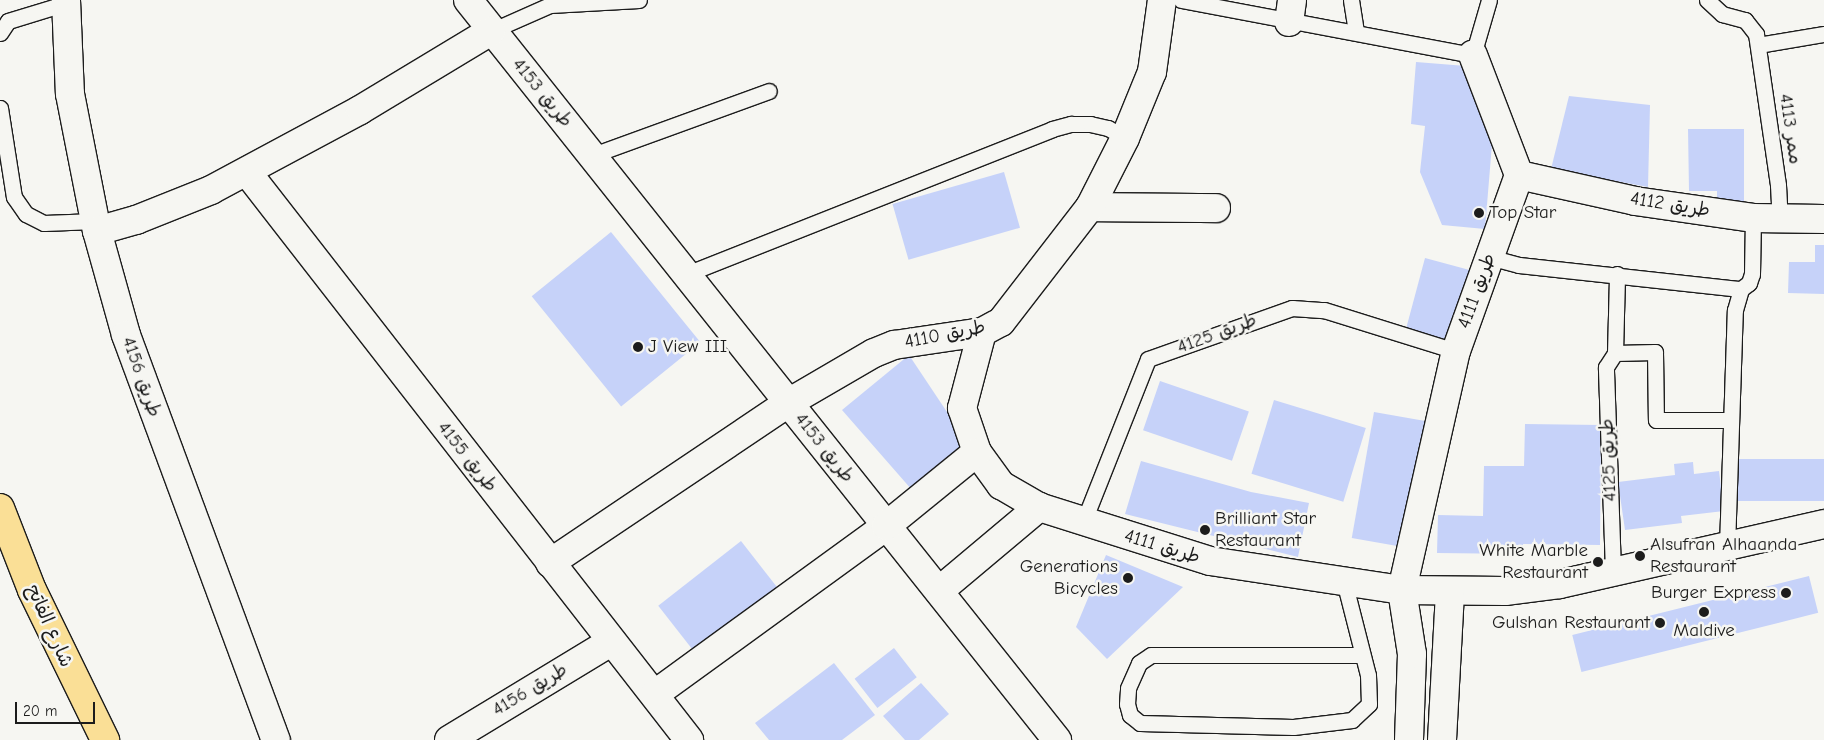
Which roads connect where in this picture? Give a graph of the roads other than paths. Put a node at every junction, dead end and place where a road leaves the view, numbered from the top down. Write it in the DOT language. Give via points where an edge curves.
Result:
graph roads {
  1 [pos="468,0"];
  2 [pos="639,0"];
  3 [pos="1162,0"];
  4 [pos="1181,0"];
  5 [pos="1351,0"];
  6 [pos="1489,0"];
  7 [pos="1707,0"];
  8 [pos="66,2"];
  9 [pos="1291,11"];
  10 [pos="491,31"];
  11 [pos="1356,32"];
  12 [pos="0,33"];
  13 [pos="1824,34"];
  14 [pos="1758,45"];
  15 [pos="1473,55"];
  16 [pos="769,91"];
  17 [pos="0,108"];
  18 [pos="1125,138"];
  19 [pos="593,155"];
  20 [pos="247,172"];
  21 [pos="1519,175"];
  22 [pos="1090,207"];
  23 [pos="1216,208"];
  24 [pos="1753,218"];
  25 [pos="1780,219"];
  26 [pos="1824,219"];
  27 [pos="96,226"];
  28 [pos="1489,257"];
  29 [pos="1617,274"];
  30 [pos="684,275"];
  31 [pos="1741,289"];
  32 [pos="982,332"];
  33 [pos="1456,352"];
  34 [pos="1615,353"];
  35 [pos="788,403"];
  36 [pos="1729,420"];
  37 [pos="977,452"];
  38 [pos="1039,507"];
  39 [pos="0,508"];
  40 [pos="1084,523"];
  41 [pos="1824,524"];
  42 [pos="886,526"];
  43 [pos="1727,547"];
  44 [pos="550,563"];
  45 [pos="1613,571"];
  46 [pos="1344,581"];
  47 [pos="1402,590"];
  48 [pos="938,591"];
  49 [pos="1450,593"];
  50 [pos="611,642"];
  51 [pos="1362,655"];
  52 [pos="1413,686"];
  53 [pos="1443,689"];
  54 [pos="656,694"];
  55 [pos="105,740"];
  56 [pos="276,740"];
  57 [pos="449,740"];
  58 [pos="690,740"];
  59 [pos="1058,740"];
  60 [pos="1409,740"];
  61 [pos="1442,740"];
  1 -- 10 [label="street, طريق 4153"];
  2 -- 10 [label="lane" via="550,5"];
  3 -- 18 [label="street, طريق 4110" via="1152,72"];
  4 -- 9 [label="lane"];
  5 -- 11 [label="lane"];
  6 -- 15 [label="lane"];
  7 -- 14 [label="lane, ممر 4113" via="1722,14 1745,20 1756,34"];
  8 -- 12 [label="lane" via="8,21"];
  8 -- 27 [label="street, طريق 4156" via="70,94"];
  9 -- 11 [label="lane"];
  10 -- 19 [label="street, طريق 4153"];
  10 -- 20 [label="street" via="391,92"];
  11 -- 15 [label="lane"];
  13 -- 14 [label="lane"];
  14 -- 25 [label="lane, ممر 4113"];
  15 -- 21 [label="street"];
  16 -- 19 [label="lane"];
  17 -- 27 [label="lane" via="14,197 26,214 44,223"];
  18 -- 22 [label="street, طريق 4110"];
  18 -- 30 [label="lane" via="1108,128 1090,124 1052,129"];
  19 -- 30 [label="street, طريق 4153"];
  20 -- 27 [label="street" via="174,206"];
  20 -- 44 [label="street, طريق 4155"];
  21 -- 24 [label="street, طريق 4112" via="1635,201"];
  21 -- 28 [label="street, طريق 4111"];
  22 -- 23 [label="street"];
  22 -- 32 [label="street, طريق 4110" via="1015,306 1001,322"];
  24 -- 25 [label="street, طريق 4112"];
  24 -- 31 [label="lane" via="1752,274 1749,283"];
  25 -- 26 [label="street, طريق 4112"];
  27 -- 56 [label="street, طريق 4156" via="126,335 156,421"];
  28 -- 29 [label="lane" via="1519,265"];
  28 -- 33 [label="street, طريق 4111"];
  29 -- 31 [label="lane"];
  29 -- 34 [label="lane, طريق 4125"];
  30 -- 35 [label="street, طريق 4153"];
  31 -- 36 [label="lane" via="1735,310"];
  32 -- 35 [label="street, طريق 4110" via="894,345 874,353"];
  32 -- 37 [label="street, طريق 4111" via="962,408"];
  33 -- 40 [label="lane, طريق 4125" via="1324,310 1292,308 1148,359"];
  33 -- 47 [label="street, طريق 4111"];
  34 -- 36 [label="lane" via="1655,352 1656,420"];
  34 -- 45 [label="lane, طريق 4125" via="1606,367"];
  35 -- 42 [label="street, طريق 4153"];
  35 -- 44 [label="street, طريق 4110"];
  36 -- 43 [label="lane"];
  37 -- 38 [label="street, طريق 4111" via="1001,485"];
  37 -- 42 [label="street"];
  38 -- 40 [label="street, طريق 4111"];
  38 -- 48 [label="street"];
  39 -- 55 [label="main road, شارع الفاتح" via="32,590"];
  40 -- 46 [label="street, طريق 4111" via="1210,561"];
  41 -- 43 [label="street"];
  42 -- 48 [label="street, طريق 4153"];
  42 -- 54 [label="street"];
  43 -- 45 [label="street"];
  44 -- 50 [label="street, طريق 4155"];
  45 -- 49 [label="street" via="1550,585"];
  46 -- 47 [label="street, طريق 4111"];
  46 -- 51 [label="lane"];
  47 -- 49 [label="street, طريق 4111"];
  47 -- 52 [label="street, طريق 4111"];
  48 -- 59 [label="street, طريق 4153"];
  49 -- 53 [label="street"];
  50 -- 54 [label="street, طريق 4155"];
  50 -- 57 [label="street, طريق 4156"];
  51 -- 51 [label="lane" via="1368,674 1369,704 1352,720 1293,727 1140,723 1130,715 1127,704 1128,688 1139,663 1151,655"];
  52 -- 53 [label="street"];
  52 -- 60 [label="street, طريق 4111"];
  53 -- 61 [label="street"];
  54 -- 58 [label="street, طريق 4155"];
}
